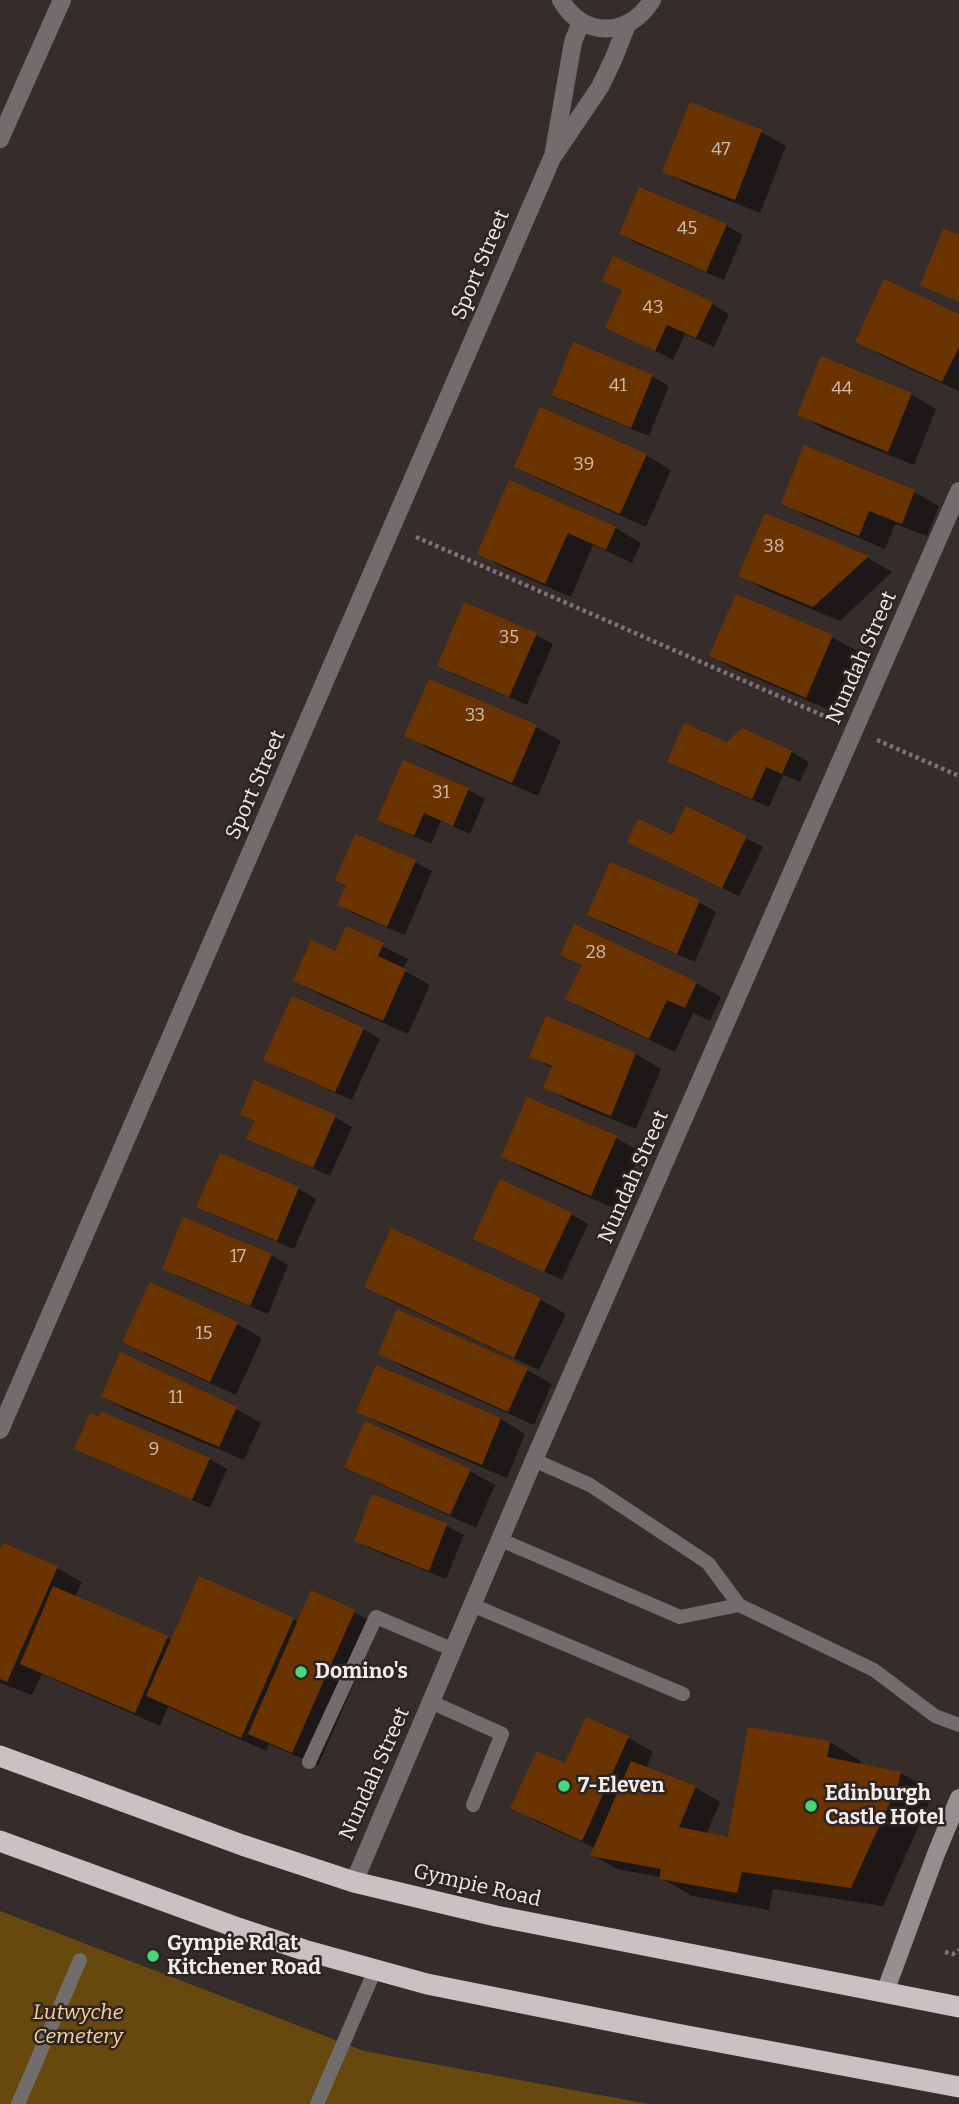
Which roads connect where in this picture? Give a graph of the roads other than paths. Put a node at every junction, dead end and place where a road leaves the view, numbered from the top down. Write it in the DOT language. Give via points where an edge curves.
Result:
graph roads {
  1 [pos="62,0"];
  2 [pos="652,0"];
  3 [pos="557,1"];
  4 [pos="581,22"];
  5 [pos="627,25"];
  6 [pos="0,139"];
  7 [pos="552,158"];
  8 [pos="959,491"];
  9 [pos="0,1430"];
  10 [pos="534,1460"];
  11 [pos="501,1539"];
  12 [pos="472,1605"];
  13 [pos="739,1605"];
  14 [pos="454,1650"];
  15 [pos="683,1694"];
  16 [pos="431,1702"];
  17 [pos="959,1726"];
  18 [pos="0,1756"];
  19 [pos="309,1762"];
  20 [pos="959,1798"];
  21 [pos="473,1805"];
  22 [pos="0,1842"];
  23 [pos="354,1882"];
  24 [pos="80,1960"];
  25 [pos="375,1970"];
  26 [pos="885,1993"];
  27 [pos="959,2007"];
  28 [pos="959,2087"];
  29 [pos="18,2104"];
  30 [pos="317,2104"];
  1 -- 6 [label="street"];
  2 -- 5 [label="street" via="642,15"];
  3 -- 4 [label="street"];
  4 -- 5 [label="street" via="596,28"];
  4 -- 7 [label="street, Sport Street" via="573,42"];
  5 -- 7 [label="street, Sport Street" via="600,87"];
  7 -- 9 [label="street, Sport Street"];
  8 -- 10 [label="street, Nundah Street"];
  10 -- 11 [label="street, Nundah Street"];
  10 -- 13 [label="lane" via="590,1485 708,1563"];
  11 -- 12 [label="street, Nundah Street"];
  11 -- 13 [label="lane" via="680,1617"];
  12 -- 14 [label="street, Nundah Street"];
  12 -- 15 [label="lane"];
  13 -- 17 [label="lane" via="874,1670 935,1716"];
  14 -- 16 [label="street, Nundah Street"];
  14 -- 19 [label="lane" via="376,1617"];
  16 -- 21 [label="lane" via="502,1734"];
  16 -- 23 [label="street, Nundah Street"];
  18 -- 23 [label="highway, Gympie Road"];
  20 -- 26 [label="street"];
  22 -- 25 [label="highway" via="238,1928"];
  23 -- 26 [label="highway, Gympie Road" via="496,1916"];
  24 -- 29 [label="lane"];
  25 -- 28 [label="highway" via="484,1996"];
  25 -- 30 [label="lane"];
  26 -- 27 [label="highway, Gympie Road"];
}
